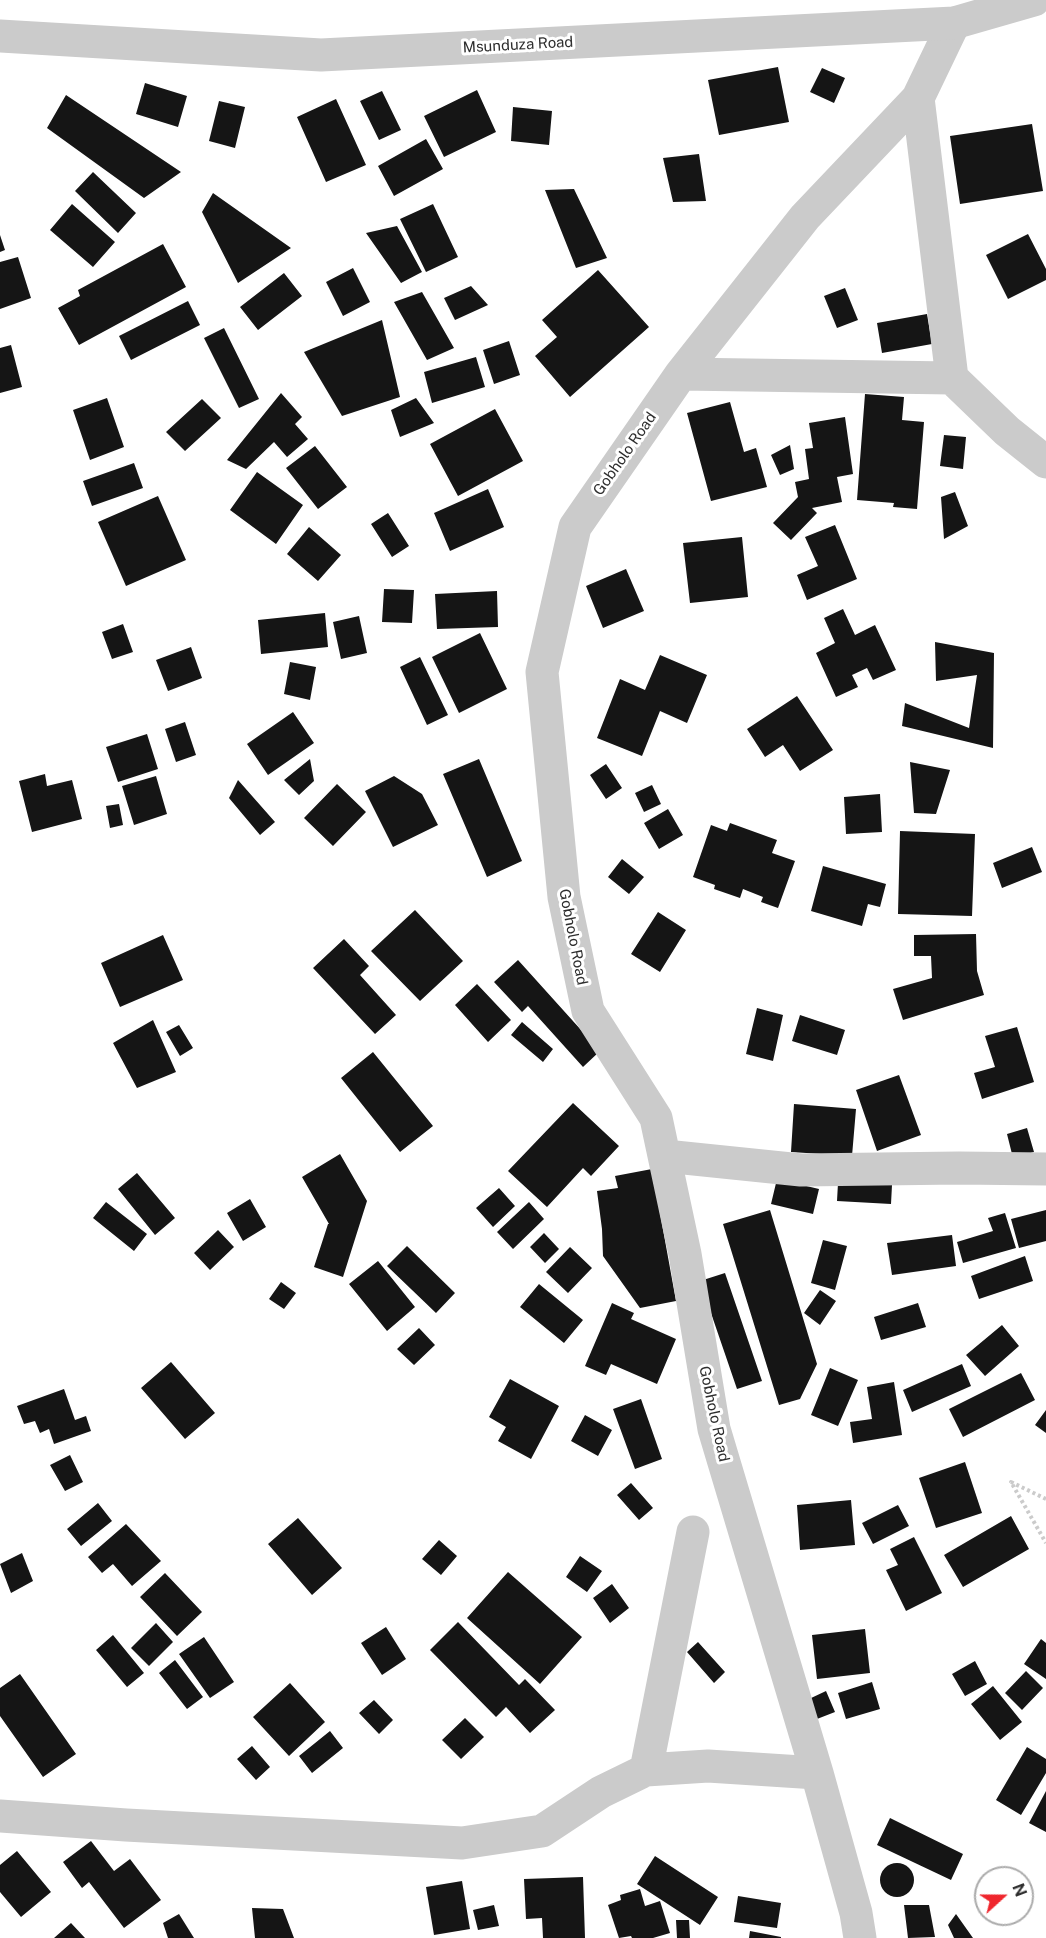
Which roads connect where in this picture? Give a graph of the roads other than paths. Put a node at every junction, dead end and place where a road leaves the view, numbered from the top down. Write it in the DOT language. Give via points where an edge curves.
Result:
graph roads {
  1 [pos="1034,0"];
  2 [pos="954,23"];
  3 [pos="0,36"];
  4 [pos="918,98"];
  5 [pos="681,374"];
  6 [pos="952,378"];
  7 [pos="1046,462"];
  8 [pos="665,1156"];
  9 [pos="1046,1169"];
  10 [pos="693,1532"];
  11 [pos="646,1770"];
  12 [pos="817,1773"];
  13 [pos="0,1816"];
  14 [pos="860,1938"];
  1 -- 2 [label="street, Msunduza Road"];
  2 -- 3 [label="street, Msunduza Road" via="321,55"];
  2 -- 4 [label="street, Gobholo Road"];
  4 -- 5 [label="street, Gobholo Road" via="805,218"];
  4 -- 6 [label="street"];
  5 -- 6 [label="street"];
  5 -- 8 [label="street, Gobholo Road" via="575,527 542,672 564,897 588,1011 656,1118"];
  6 -- 7 [label="street"];
  8 -- 9 [label="street" via="801,1170"];
  8 -- 12 [label="street, Gobholo Road" via="714,1430"];
  10 -- 11 [label="street"];
  11 -- 12 [label="street" via="708,1766"];
  11 -- 13 [label="street" via="601,1792 542,1831 462,1843"];
  12 -- 14 [label="street, Gobholo Road"];
}
